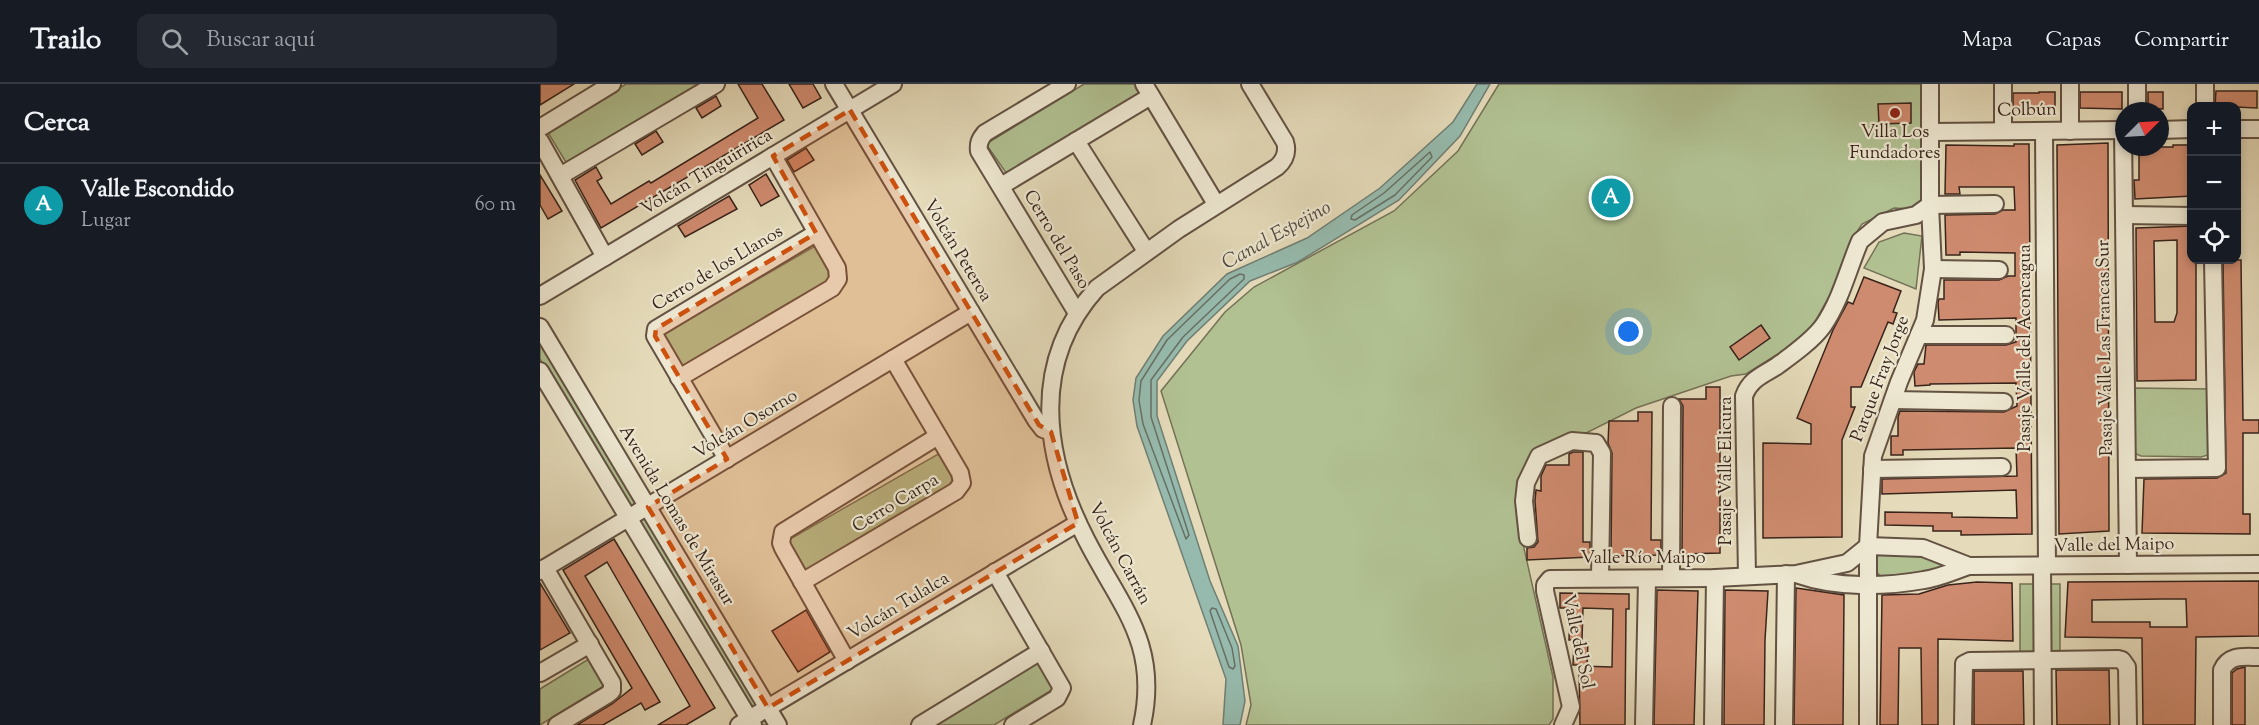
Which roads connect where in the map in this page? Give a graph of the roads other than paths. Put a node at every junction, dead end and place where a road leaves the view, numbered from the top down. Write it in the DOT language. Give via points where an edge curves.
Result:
graph roads {
  1 [pos="612,84"];
  2 [pos="716,84"];
  3 [pos="834,84"];
  4 [pos="893,84"];
  5 [pos="1067,84"];
  6 [pos="1251,84"];
  7 [pos="1930,84"];
  8 [pos="2003,84"];
  9 [pos="2070,84"];
  10 [pos="2137,84"];
  11 [pos="2205,84"];
  12 [pos="1147,90"];
  13 [pos="2137,102"];
  14 [pos="2205,102"];
  15 [pos="850,110"];
  16 [pos="540,128"];
  17 [pos="2187,129"];
  18 [pos="2241,129"];
  19 [pos="2259,129"];
  20 [pos="2070,130"];
  21 [pos="2115,130"];
  22 [pos="2169,130"];
  23 [pos="2003,131"];
  24 [pos="2044,131"];
  25 [pos="1930,132"];
  26 [pos="540,141"];
  27 [pos="1076,141"];
  28 [pos="773,156"];
  29 [pos="2123,156"];
  30 [pos="560,176"];
  31 [pos="1001,186"];
  32 [pos="1216,204"];
  33 [pos="1995,204"];
  34 [pos="1930,206"];
  35 [pos="2124,215"];
  36 [pos="2187,216"];
  37 [pos="816,233"];
  38 [pos="1146,251"];
  39 [pos="605,257"];
  40 [pos="2212,264"];
  41 [pos="1933,269"];
  42 [pos="1999,270"];
  43 [pos="540,296"];
  44 [pos="971,312"];
  45 [pos="1077,313"];
  46 [pos="540,327"];
  47 [pos="1919,335"];
  48 [pos="2006,335"];
  49 [pos="893,359"];
  50 [pos="540,371"];
  51 [pos="679,378"];
  52 [pos="1893,400"];
  53 [pos="2004,402"];
  54 [pos="1672,405"];
  55 [pos="1052,432"];
  56 [pos="938,436"];
  57 [pos="727,459"];
  58 [pos="2002,467"];
  59 [pos="1872,469"];
  60 [pos="2127,469"];
  61 [pos="648,507"];
  62 [pos="628,518"];
  63 [pos="1078,523"];
  64 [pos="1528,538"];
  65 [pos="1868,546"];
  66 [pos="2259,564"];
  67 [pos="2128,565"];
  68 [pos="1969,566"];
  69 [pos="2044,566"];
  70 [pos="542,569"];
  71 [pos="995,572"];
  72 [pos="1791,574"];
  73 [pos="1746,576"];
  74 [pos="1561,578"];
  75 [pos="1600,578"];
  76 [pos="1671,578"];
  77 [pos="1715,578"];
  78 [pos="1647,579"];
  79 [pos="802,582"];
  80 [pos="1869,585"];
  81 [pos="590,644"];
  82 [pos="1041,651"];
  83 [pos="2259,657"];
  84 [pos="847,660"];
  85 [pos="2043,660"];
  86 [pos="540,674"];
  87 [pos="768,708"];
  88 [pos="747,723"];
  89 [pos="557,725"];
  90 [pos="778,725"];
  91 [pos="920,725"];
  92 [pos="1013,725"];
  93 [pos="1142,725"];
  94 [pos="1563,725"];
  95 [pos="1644,725"];
  96 [pos="1713,725"];
  97 [pos="1784,725"];
  98 [pos="1868,725"];
  99 [pos="1963,725"];
  100 [pos="2043,725"];
  101 [pos="2128,725"];
  102 [pos="2222,725"];
  1 -- 16 [label="street"];
  2 -- 30 [label="street"];
  3 -- 15 [label="street, Volcán Peteroa"];
  4 -- 15 [label="street, Volcán Tinguiririca"];
  5 -- 31 [label="street, Cerro del Paso" via="979,141 979,151"];
  6 -- 32 [label="street, Volcán Carrán" via="1285,142 1286,153 1277,167"];
  7 -- 25 [label="street, Parque Fray Jorge"];
  8 -- 23 [label="street"];
  9 -- 20 [label="street"];
  10 -- 13 [label="street"];
  11 -- 14 [label="street"];
  12 -- 27 [label="street, Cerro del Paso"];
  12 -- 32 [label="street"];
  15 -- 28 [label="street, Volcán Tinguiririca"];
  15 -- 44 [label="street, Volcán Peteroa"];
  17 -- 22 [label="street"];
  18 -- 19 [label="street"];
  20 -- 21 [label="street, Colbún"];
  20 -- 24 [label="street, Colbún"];
  23 -- 24 [label="street, Colbún"];
  23 -- 25 [label="street, Colbún"];
  24 -- 69 [label="street, Pasaje Valle del Aconcagua"];
  25 -- 34 [label="street, Parque Fray Jorge"];
  26 -- 30 [label="street"];
  27 -- 31 [label="street, Cerro del Paso"];
  27 -- 38 [label="street"];
  28 -- 37 [label="street"];
  28 -- 39 [label="street, Volcán Tinguiririca"];
  29 -- 35 [label="street, Pasaje Valle Las Trancas Sur"];
  30 -- 39 [label="street"];
  31 -- 45 [label="street, Cerro del Paso"];
  32 -- 38 [label="street, Volcán Carrán"];
  33 -- 34 [label="street"];
  34 -- 41 [label="street, Parque Fray Jorge"];
  34 -- 73 [label="street, Pasaje Valle Elicura" via="1916,215 1883,222 1867,233 1860,241 1838,300 1822,326 1746,389"];
  35 -- 36 [label="street"];
  35 -- 60 [label="street, Pasaje Valle Las Trancas Sur"];
  37 -- 51 [label="street" via="837,268 838,279 832,288"];
  37 -- 51 [label="street, Cerro de los Llanos" via="656,329 655,336"];
  38 -- 45 [label="street, Volcán Carrán" via="1102,283"];
  39 -- 43 [label="street, Volcán Tinguiririca"];
  40 -- 60 [label="street" via="2217,468"];
  41 -- 42 [label="street"];
  41 -- 47 [label="street, Parque Fray Jorge"];
  44 -- 49 [label="street, Volcán Osorno"];
  44 -- 55 [label="street, Volcán Peteroa" via="1039,425"];
  45 -- 55 [label="street, Volcán Carrán" via="1054,365"];
  46 -- 61 [label="street, Avenida Lomas de Mirasur"];
  47 -- 48 [label="street"];
  47 -- 52 [label="street, Parque Fray Jorge"];
  49 -- 56 [label="street, Cerro Carpa"];
  49 -- 57 [label="street, Volcán Osorno"];
  50 -- 62 [label="street"];
  51 -- 57 [label="street, Cerro de los Llanos"];
  52 -- 53 [label="street"];
  52 -- 59 [label="street, Parque Fray Jorge"];
  54 -- 76 [label="street"];
  55 -- 63 [label="street, Volcán Carrán"];
  56 -- 79 [label="street, Cerro Carpa" via="787,528 781,543"];
  56 -- 79 [label="street, Cerro Carpa" via="960,473 960,487"];
  57 -- 61 [label="street, Volcán Osorno"];
  58 -- 59 [label="street"];
  59 -- 65 [label="street, Parque Fray Jorge"];
  60 -- 67 [label="street, Pasaje Valle Las Trancas Sur"];
  61 -- 62 [label="street, Volcán Osorno"];
  61 -- 87 [label="street, Avenida Lomas de Mirasur"];
  62 -- 70 [label="street, Volcán Osorno"];
  62 -- 88 [label="street"];
  63 -- 71 [label="street, Volcán Tulalca"];
  63 -- 93 [label="street, Volcán Carrán" via="1137,631 1147,683"];
  64 -- 75 [label="street" via="1526,483 1539,456 1572,441 1596,443 1602,453"];
  65 -- 68 [label="street, Valle del Maipo" via="1923,548"];
  65 -- 72 [label="street, Valle Río Maipo" via="1847,563"];
  65 -- 80 [label="street, Parque Fray Jorge"];
  66 -- 67 [label="street, Valle del Maipo"];
  67 -- 69 [label="street, Valle del Maipo"];
  68 -- 69 [label="street, Valle del Maipo"];
  68 -- 80 [label="street, Valle del Maipo" via="1925,580"];
  69 -- 85 [label="street, Pasaje Valle del Aconcagua"];
  70 -- 81 [label="street"];
  71 -- 82 [label="street"];
  71 -- 84 [label="street, Volcán Tulalca"];
  72 -- 73 [label="street, Valle Río Maipo"];
  72 -- 80 [label="street, Valle Río Maipo" via="1816,581"];
  72 -- 97 [label="street"];
  73 -- 77 [label="street, Valle Río Maipo"];
  74 -- 75 [label="street, Valle Río Maipo"];
  74 -- 94 [label="street, Valle del Sol" via="1550,579 1545,585 1569,697 1570,707"];
  75 -- 78 [label="street, Valle Río Maipo"];
  76 -- 77 [label="street, Valle Río Maipo"];
  76 -- 78 [label="street, Valle Río Maipo"];
  77 -- 96 [label="street"];
  78 -- 95 [label="street"];
  79 -- 84 [label="street, Cerro Carpa"];
  80 -- 98 [label="street, Parque Fray Jorge"];
  81 -- 86 [label="street"];
  81 -- 89 [label="street" via="612,683 612,691"];
  82 -- 91 [label="street"];
  82 -- 92 [label="street" via="1061,692"];
  83 -- 102 [label="street" via="2228,659 2225,663"];
  84 -- 87 [label="street, Volcán Tulalca"];
  85 -- 99 [label="street" via="1964,664"];
  85 -- 100 [label="street, Pasaje Valle del Aconcagua"];
  85 -- 101 [label="street" via="2122,660 2128,674"];
  87 -- 88 [label="street, Volcán Tulalca"];
  87 -- 90 [label="street, Avenida Lomas de Mirasur"];
}
